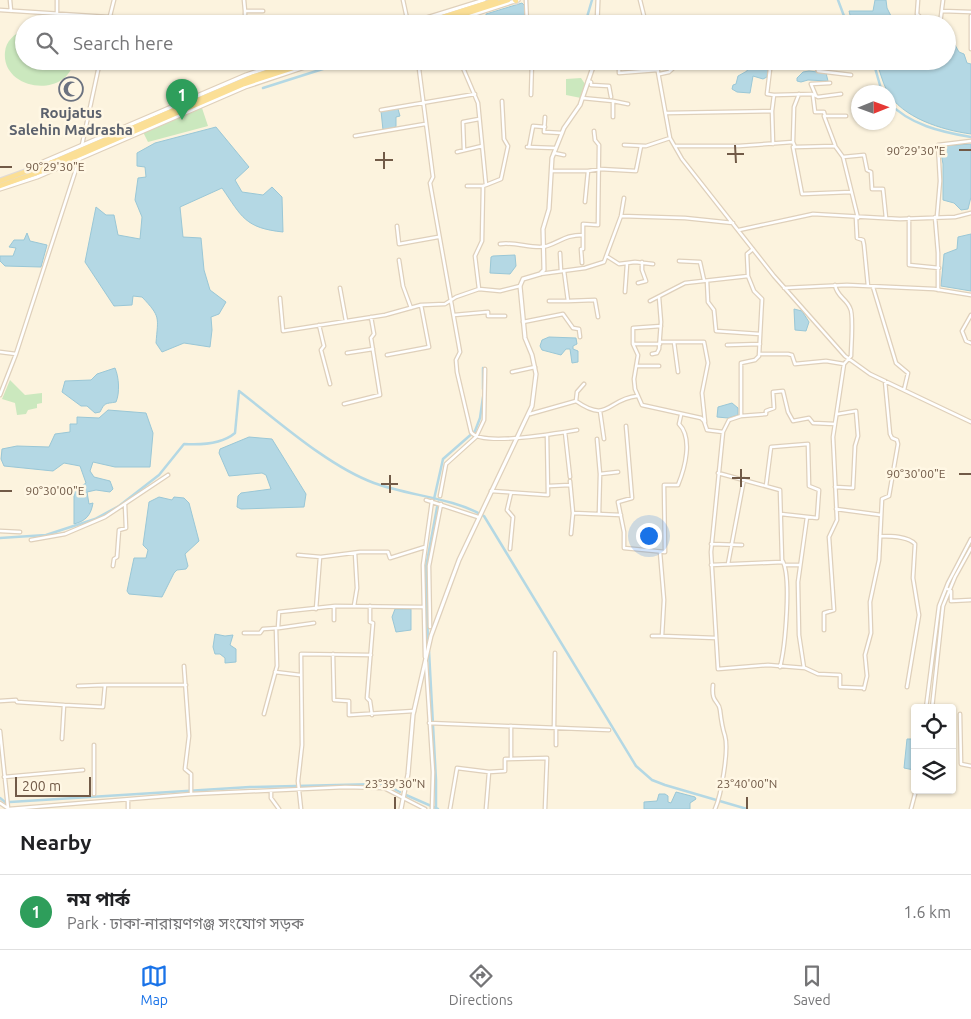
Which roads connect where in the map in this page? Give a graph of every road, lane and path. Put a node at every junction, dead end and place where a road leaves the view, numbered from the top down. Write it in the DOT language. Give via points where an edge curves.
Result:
graph roads {
  1 [pos="10,0"];
  2 [pos="57,0"];
  3 [pos="114,0"];
  4 [pos="244,0"];
  5 [pos="404,0"];
  6 [pos="484,0"];
  7 [pos="496,0"];
  8 [pos="508,0"];
  9 [pos="516,0"];
  10 [pos="526,0"];
  11 [pos="598,0"];
  12 [pos="640,0"];
  13 [pos="918,0"];
  14 [pos="943,0"];
  15 [pos="0,10"];
  16 [pos="11,11"];
  17 [pos="245,11"];
  18 [pos="263,11"];
  19 [pos="942,11"];
  20 [pos="971,12"];
  21 [pos="57,13"];
  22 [pos="92,15"];
  23 [pos="110,15"];
  24 [pos="245,15"];
  25 [pos="406,15"];
  26 [pos="436,15"];
  27 [pos="449,15"];
  28 [pos="461,15"];
  29 [pos="474,15"];
  30 [pos="527,15"];
  31 [pos="598,15"];
  32 [pos="644,15"];
  33 [pos="918,15"];
  34 [pos="941,15"];
  35 [pos="971,16"];
  36 [pos="971,48"];
  37 [pos="98,70"];
  38 [pos="261,70"];
  39 [pos="274,70"];
  40 [pos="287,70"];
  41 [pos="296,70"];
  42 [pos="419,70"];
  43 [pos="464,70"];
  44 [pos="532,70"];
  45 [pos="592,70"];
  46 [pos="618,70"];
  47 [pos="672,70"];
  48 [pos="770,70"];
  49 [pos="818,70"];
  50 [pos="659,72"];
  51 [pos="851,75"];
  52 [pos="588,81"];
  53 [pos="830,83"];
  54 [pos="476,94"];
  55 [pos="799,94"];
  56 [pos="841,94"];
  57 [pos="530,95"];
  58 [pos="774,95"];
  59 [pos="814,96"];
  60 [pos="611,97"];
  61 [pos="582,98"];
  62 [pos="502,101"];
  63 [pos="613,101"];
  64 [pos="423,102"];
  65 [pos="628,104"];
  66 [pos="381,110"];
  67 [pos="772,111"];
  68 [pos="667,113"];
  69 [pos="824,116"];
  70 [pos="846,116"];
  71 [pos="545,117"];
  72 [pos="613,117"];
  73 [pos="479,118"];
  74 [pos="425,124"];
  75 [pos="545,127"];
  76 [pos="594,131"];
  77 [pos="562,133"];
  78 [pos="356,136"];
  79 [pos="670,138"];
  80 [pos="971,141"];
  81 [pos="793,142"];
  82 [pos="773,144"];
  83 [pos="624,145"];
  84 [pos="674,145"];
  85 [pos="482,146"];
  86 [pos="641,146"];
  87 [pos="793,146"];
  88 [pos="836,146"];
  89 [pos="556,148"];
  90 [pos="464,150"];
  91 [pos="81,152"];
  92 [pos="457,152"];
  93 [pos="554,153"];
  94 [pos="564,155"];
  95 [pos="842,157"];
  96 [pos="600,168"];
  97 [pos="550,171"];
  98 [pos="588,171"];
  99 [pos="0,180"];
  100 [pos="484,185"];
  101 [pos="467,186"];
  102 [pos="0,188"];
  103 [pos="851,192"];
  104 [pos="624,198"];
  105 [pos="586,202"];
  106 [pos="971,213"];
  107 [pos="621,216"];
  108 [pos="936,216"];
  109 [pos="857,218"];
  110 [pos="886,218"];
  111 [pos="910,218"];
  112 [pos="732,223"];
  113 [pos="398,226"];
  114 [pos="739,230"];
  115 [pos="583,235"];
  116 [pos="438,237"];
  117 [pos="500,244"];
  118 [pos="544,246"];
  119 [pos="753,249"];
  120 [pos="560,253"];
  121 [pos="608,257"];
  122 [pos="399,260"];
  123 [pos="679,261"];
  124 [pos="642,262"];
  125 [pos="582,263"];
  126 [pos="627,264"];
  127 [pos="653,264"];
  128 [pos="939,268"];
  129 [pos="563,271"];
  130 [pos="540,274"];
  131 [pos="748,276"];
  132 [pos="706,280"];
  133 [pos="638,283"];
  134 [pos="835,285"];
  135 [pos="520,286"];
  136 [pos="868,286"];
  137 [pos="873,287"];
  138 [pos="340,288"];
  139 [pos="784,288"];
  140 [pos="479,289"];
  141 [pos="938,290"];
  142 [pos="625,292"];
  143 [pos="971,295"];
  144 [pos="280,298"];
  145 [pos="659,298"];
  146 [pos="451,301"];
  147 [pos="548,301"];
  148 [pos="568,301"];
  149 [pos="650,301"];
  150 [pos="421,305"];
  151 [pos="411,308"];
  152 [pos="454,315"];
  153 [pos="971,315"];
  154 [pos="506,316"];
  155 [pos="371,317"];
  156 [pos="598,317"];
  157 [pos="346,321"];
  158 [pos="523,322"];
  159 [pos="319,325"];
  160 [pos="661,326"];
  161 [pos="760,334"];
  162 [pos="580,337"];
  163 [pos="674,342"];
  164 [pos="660,343"];
  165 [pos="971,343"];
  166 [pos="633,344"];
  167 [pos="760,344"];
  168 [pos="727,345"];
  169 [pos="373,349"];
  170 [pos="0,352"];
  171 [pos="347,353"];
  172 [pos="16,354"];
  173 [pos="652,354"];
  174 [pos="759,354"];
  175 [pos="387,355"];
  176 [pos="849,360"];
  177 [pos="844,364"];
  178 [pos="637,366"];
  179 [pos="660,366"];
  180 [pos="535,367"];
  181 [pos="486,369"];
  182 [pos="512,372"];
  183 [pos="678,372"];
  184 [pos="884,381"];
  185 [pos="330,384"];
  186 [pos="584,384"];
  187 [pos="904,390"];
  188 [pos="0,395"];
  189 [pos="637,396"];
  190 [pos="576,401"];
  191 [pos="344,404"];
  192 [pos="600,411"];
  193 [pos="530,414"];
  194 [pos="838,414"];
  195 [pos="681,415"];
  196 [pos="741,416"];
  197 [pos="971,422"];
  198 [pos="705,424"];
  199 [pos="835,424"];
  200 [pos="626,426"];
  201 [pos="577,430"];
  202 [pos="565,432"];
  203 [pos="723,432"];
  204 [pos="547,435"];
  205 [pos="475,436"];
  206 [pos="518,438"];
  207 [pos="597,439"];
  208 [pos="604,439"];
  209 [pos="618,472"];
  210 [pos="718,473"];
  211 [pos="600,474"];
  212 [pos="168,475"];
  213 [pos="570,477"];
  214 [pos="744,479"];
  215 [pos="549,486"];
  216 [pos="766,486"];
  217 [pos="835,487"];
  218 [pos="491,491"];
  219 [pos="511,493"];
  220 [pos="440,496"];
  221 [pos="426,500"];
  222 [pos="433,502"];
  223 [pos="440,503"];
  224 [pos="125,504"];
  225 [pos="836,509"];
  226 [pos="573,514"];
  227 [pos="599,514"];
  228 [pos="781,514"];
  229 [pos="621,515"];
  230 [pos="881,515"];
  231 [pos="478,516"];
  232 [pos="807,517"];
  233 [pos="0,532"];
  234 [pos="20,532"];
  235 [pos="571,534"];
  236 [pos="879,536"];
  237 [pos="971,539"];
  238 [pos="31,540"];
  239 [pos="711,544"];
  240 [pos="731,544"];
  241 [pos="742,545"];
  242 [pos="425,547"];
  243 [pos="971,548"];
  244 [pos="510,549"];
  245 [pos="660,552"];
  246 [pos="355,553"];
  247 [pos="298,555"];
  248 [pos="320,557"];
  249 [pos="784,563"];
  250 [pos="728,564"];
  251 [pos="711,565"];
  252 [pos="800,565"];
  253 [pos="114,566"];
  254 [pos="946,588"];
  255 [pos="950,590"];
  256 [pos="971,600"];
  257 [pos="354,606"];
  258 [pos="370,606"];
  259 [pos="423,606"];
  260 [pos="334,607"];
  261 [pos="316,609"];
  262 [pos="334,620"];
  263 [pos="314,623"];
  264 [pos="430,627"];
  265 [pos="277,628"];
  266 [pos="824,630"];
  267 [pos="244,633"];
  268 [pos="652,636"];
  269 [pos="662,636"];
  270 [pos="716,638"];
  271 [pos="426,653"];
  272 [pos="555,653"];
  273 [pos="333,654"];
  274 [pos="371,655"];
  275 [pos="184,666"];
  276 [pos="780,667"];
  277 [pos="804,668"];
  278 [pos="275,672"];
  279 [pos="300,675"];
  280 [pos="104,685"];
  281 [pos="186,685"];
  282 [pos="713,685"];
  283 [pos="78,686"];
  284 [pos="907,687"];
  285 [pos="0,701"];
  286 [pos="926,704"];
  287 [pos="932,704"];
  288 [pos="64,705"];
  289 [pos="414,711"];
  290 [pos="264,714"];
  291 [pos="960,714"];
  292 [pos="372,715"];
  293 [pos="431,723"];
  294 [pos="511,726"];
  295 [pos="555,728"];
  296 [pos="609,730"];
  297 [pos="0,731"];
  298 [pos="62,739"];
  299 [pos="94,745"];
  300 [pos="556,745"];
  301 [pos="511,758"];
  302 [pos="971,766"];
  303 [pos="82,770"];
  304 [pos="489,772"];
  305 [pos="4,777"];
  306 [pos="299,788"];
  307 [pos="271,791"];
  308 [pos="191,793"];
  309 [pos="94,794"];
  310 [pos="915,794"];
  311 [pos="403,799"];
  312 [pos="128,800"];
  313 [pos="0,804"];
  314 [pos="58,805"];
  315 [pos="9,809"];
  316 [pos="59,809"];
  317 [pos="128,809"];
  318 [pos="279,809"];
  319 [pos="301,809"];
  320 [pos="401,809"];
  321 [pos="425,809"];
  322 [pos="432,809"];
  323 [pos="450,809"];
  324 [pos="486,809"];
  325 [pos="545,809"];
  326 [pos="715,809"];
  327 [pos="911,809"];
  1 -- 16 [label="street"];
  2 -- 21 [label="street"];
  3 -- 23 [label="street"];
  4 -- 17 [label="street"];
  5 -- 25 [label="street"];
  6 -- 26 [label="street"];
  7 -- 27 [label="main road"];
  8 -- 28 [label="main road"];
  9 -- 29 [label="street"];
  10 -- 30 [label="street"];
  11 -- 31 [label="street"];
  12 -- 32 [label="street"];
  13 -- 33 [label="street"];
  14 -- 19 [label="street"];
  15 -- 16 [label="street"];
  16 -- 21 [label="street"];
  17 -- 18 [label="street"];
  17 -- 24 [label="street"];
  19 -- 20 [label="street"];
  19 -- 34 [label="street"];
  21 -- 22 [label="street"];
  35 -- 36 [label="street"];
  37 -- 91 [label="street"];
  38 -- 91 [label="street"];
  39 -- 91 [label="main road"];
  40 -- 91 [label="main road" via="244,84"];
  41 -- 91 [label="street"];
  42 -- 64 [label="street"];
  43 -- 54 [label="street"];
  44 -- 57 [label="street"];
  45 -- 52 [label="street"];
  46 -- 50 [label="street" via="618,73"];
  47 -- 50 [label="street"];
  48 -- 58 [label="street" via="767,94"];
  49 -- 51 [label="street"];
  50 -- 68 [label="street"];
  52 -- 60 [label="street" via="592,85 609,86"];
  52 -- 61 [label="street"];
  53 -- 59 [label="street" via="811,84"];
  54 -- 64 [label="street"];
  54 -- 73 [label="street"];
  55 -- 58 [label="street"];
  55 -- 59 [label="street"];
  55 -- 81 [label="street" via="794,108"];
  56 -- 59 [label="street"];
  58 -- 67 [label="street"];
  59 -- 69 [label="street" via="814,110 824,112"];
  61 -- 63 [label="street"];
  61 -- 77 [label="street"];
  62 -- 100 [label="street" via="507,157 501,179"];
  63 -- 65 [label="street"];
  63 -- 72 [label="street"];
  64 -- 66 [label="street"];
  64 -- 74 [label="street"];
  67 -- 68 [label="street"];
  67 -- 82 [label="street"];
  68 -- 79 [label="street"];
  69 -- 70 [label="street"];
  69 -- 88 [label="street"];
  71 -- 75 [label="street"];
  73 -- 85 [label="street"];
  73 -- 90 [label="street" via="463,122"];
  74 -- 78 [label="street"];
  74 -- 116 [label="street"];
  75 -- 77 [label="street" via="544,132"];
  75 -- 89 [label="street" via="533,126 528,147"];
  76 -- 96 [label="street" via="599,145"];
  77 -- 89 [label="street"];
  79 -- 84 [label="street"];
  79 -- 86 [label="street"];
  80 -- 108 [label="street" via="938,145 940,181"];
  81 -- 82 [label="street"];
  81 -- 87 [label="street"];
  82 -- 84 [label="street"];
  83 -- 86 [label="street"];
  84 -- 112 [label="street"];
  85 -- 90 [label="street"];
  85 -- 100 [label="street"];
  86 -- 96 [label="street" via="636,171"];
  87 -- 88 [label="street"];
  87 -- 103 [label="street" via="802,194"];
  88 -- 95 [label="street"];
  89 -- 93 [label="street"];
  90 -- 92 [label="street"];
  91 -- 99 [label="main road"];
  91 -- 102 [label="main road"];
  91 -- 172 [label="street"];
  93 -- 94 [label="street"];
  93 -- 97 [label="street"];
  95 -- 103 [label="street"];
  95 -- 110 [label="street" via="865,155 872,189 883,189"];
  96 -- 98 [label="street"];
  96 -- 115 [label="street" via="598,225 583,224"];
  97 -- 98 [label="street"];
  97 -- 118 [label="street"];
  98 -- 105 [label="street"];
  100 -- 101 [label="street"];
  100 -- 140 [label="street" via="482,241 475,256"];
  103 -- 109 [label="street"];
  104 -- 107 [label="street"];
  106 -- 108 [label="street" via="955,217"];
  107 -- 112 [label="street"];
  107 -- 121 [label="street"];
  108 -- 111 [label="street"];
  108 -- 128 [label="street"];
  109 -- 110 [label="street"];
  109 -- 114 [label="street" via="809,215"];
  109 -- 136 [label="street" via="857,238 863,240"];
  110 -- 111 [label="street"];
  111 -- 128 [label="street" via="909,265"];
  112 -- 114 [label="street"];
  113 -- 116 [label="street" via="399,244"];
  114 -- 119 [label="street"];
  115 -- 118 [label="street" via="568,235"];
  115 -- 125 [label="street"];
  116 -- 146 [label="street"];
  117 -- 118 [label="street"];
  118 -- 130 [label="street" via="544,267"];
  119 -- 131 [label="street" via="747,254"];
  119 -- 139 [label="street"];
  120 -- 129 [label="street"];
  121 -- 126 [label="street" via="619,264"];
  121 -- 129 [label="street" via="600,264"];
  122 -- 151 [label="street"];
  123 -- 132 [label="street" via="700,262"];
  124 -- 126 [label="street"];
  124 -- 127 [label="street"];
  124 -- 133 [label="street" via="646,281"];
  126 -- 142 [label="street"];
  128 -- 141 [label="street"];
  129 -- 130 [label="street"];
  129 -- 148 [label="street"];
  130 -- 135 [label="street" via="523,279"];
  131 -- 132 [label="street"];
  131 -- 161 [label="street" via="754,291 762,299"];
  132 -- 145 [label="street" via="685,283"];
  132 -- 161 [label="street" via="716,331"];
  134 -- 136 [label="street"];
  134 -- 139 [label="street"];
  134 -- 176 [label="street" via="852,313 852,356"];
  135 -- 140 [label="street" via="500,291"];
  135 -- 158 [label="street"];
  136 -- 137 [label="street"];
  137 -- 141 [label="street"];
  137 -- 187 [label="street" via="896,363 908,373"];
  138 -- 157 [label="street"];
  139 -- 176 [label="street"];
  140 -- 146 [label="street" via="456,296"];
  141 -- 143 [label="street"];
  144 -- 159 [label="street" via="282,331"];
  145 -- 149 [label="street"];
  145 -- 160 [label="street"];
  146 -- 150 [label="street" via="443,305"];
  146 -- 152 [label="street"];
  147 -- 148 [label="street"];
  148 -- 156 [label="street" via="595,300"];
  150 -- 151 [label="street"];
  150 -- 175 [label="street" via="429,347"];
  151 -- 155 [label="street"];
  152 -- 154 [label="street" via="488,312 488,316"];
  152 -- 205 [label="street" via="460,352 457,372 471,432"];
  153 -- 165 [label="street" via="962,331 966,341"];
  155 -- 157 [label="street"];
  155 -- 169 [label="street"];
  157 -- 159 [label="street"];
  158 -- 162 [label="street" via="561,314 573,328 579,329"];
  158 -- 180 [label="street"];
  159 -- 185 [label="street" via="324,346 321,350"];
  160 -- 164 [label="street"];
  160 -- 166 [label="street" via="633,328"];
  161 -- 167 [label="street"];
  163 -- 164 [label="street"];
  163 -- 183 [label="street"];
  163 -- 198 [label="street" via="703,341 705,344 708,368 702,396"];
  164 -- 166 [label="street"];
  164 -- 173 [label="street" via="658,352"];
  166 -- 178 [label="street" via="638,355"];
  167 -- 168 [label="street"];
  167 -- 174 [label="street"];
  169 -- 171 [label="street"];
  169 -- 191 [label="street" via="380,395"];
  170 -- 172 [label="street"];
  172 -- 188 [label="street"];
  174 -- 177 [label="street" via="792,355 795,364 826,361"];
  174 -- 196 [label="street" via="758,359 744,361 740,368"];
  176 -- 177 [label="street"];
  176 -- 184 [label="street"];
  177 -- 194 [label="street"];
  178 -- 179 [label="street"];
  178 -- 189 [label="street" via="634,379"];
  180 -- 182 [label="street"];
  180 -- 193 [label="street"];
  181 -- 205 [label="street" via="485,418"];
  184 -- 187 [label="street"];
  184 -- 230 [label="street" via="890,434 898,444 889,496 882,499"];
  186 -- 190 [label="street" via="577,392"];
  187 -- 197 [label="street"];
  189 -- 192 [label="street"];
  189 -- 195 [label="street" via="642,405"];
  190 -- 192 [label="street" via="582,407"];
  190 -- 193 [label="street"];
  192 -- 208 [label="street"];
  193 -- 206 [label="street"];
  194 -- 199 [label="street"];
  194 -- 217 [label="street" via="856,412 858,436 853,488"];
  195 -- 198 [label="street" via="701,418"];
  195 -- 245 [label="street" via="679,424 684,433 685,462 678,485 664,485 665,552"];
  196 -- 199 [label="street" via="766,414 766,410 774,408 773,392 784,391 793,421 809,418 813,423"];
  196 -- 203 [label="street" via="729,420"];
  198 -- 203 [label="street" via="708,432"];
  199 -- 217 [label="street"];
  200 -- 229 [label="street" via="632,498 618,502"];
  201 -- 202 [label="street"];
  202 -- 204 [label="street"];
  202 -- 213 [label="street"];
  203 -- 210 [label="street"];
  204 -- 206 [label="street"];
  204 -- 215 [label="street"];
  205 -- 206 [label="street"];
  205 -- 220 [label="street" via="446,464"];
  206 -- 218 [label="street"];
  207 -- 211 [label="street"];
  209 -- 211 [label="street"];
  210 -- 214 [label="street"];
  210 -- 239 [label="street"];
  211 -- 227 [label="street"];
  212 -- 224 [label="street"];
  214 -- 216 [label="street" via="753,485"];
  214 -- 240 [label="street"];
  215 -- 219 [label="street" via="548,496"];
  215 -- 226 [label="street" via="570,483"];
  216 -- 228 [label="street" via="780,490"];
  216 -- 232 [label="street" via="770,447 808,444 809,486 819,492 817,518"];
  217 -- 225 [label="street"];
  218 -- 219 [label="street"];
  218 -- 231 [label="street"];
  219 -- 244 [label="street" via="507,510 513,517"];
  221 -- 222 [label="street"];
  222 -- 223 [label="street"];
  222 -- 242 [label="street"];
  223 -- 231 [label="street"];
  223 -- 264 [label="street" via="429,566"];
  224 -- 238 [label="street" via="105,517 67,533"];
  224 -- 253 [label="street" via="126,528 119,530"];
  225 -- 230 [label="street"];
  225 -- 266 [label="street" via="836,523 829,537 834,610 824,614"];
  226 -- 227 [label="street"];
  226 -- 235 [label="street"];
  227 -- 229 [label="street"];
  228 -- 232 [label="street"];
  228 -- 249 [label="street"];
  229 -- 245 [label="street" via="624,549"];
  230 -- 236 [label="street"];
  231 -- 271 [label="street" via="449,584"];
  232 -- 252 [label="street"];
  233 -- 234 [label="street"];
  236 -- 277 [label="street" via="864,688 840,687 840,674 818,674"];
  236 -- 284 [label="street" via="897,536 915,544 914,578 919,614"];
  237 -- 254 [label="street"];
  239 -- 240 [label="street"];
  239 -- 251 [label="street"];
  240 -- 241 [label="street"];
  240 -- 250 [label="street"];
  242 -- 246 [label="street" via="390,558 388,552"];
  242 -- 259 [label="street"];
  243 -- 255 [label="street"];
  245 -- 269 [label="street" via="664,600"];
  246 -- 248 [label="street"];
  246 -- 257 [label="street" via="357,588"];
  247 -- 248 [label="street"];
  248 -- 261 [label="street"];
  249 -- 250 [label="street"];
  249 -- 252 [label="street"];
  249 -- 276 [label="street" via="786,640"];
  250 -- 251 [label="street"];
  251 -- 270 [label="street"];
  252 -- 277 [label="street" via="798,629"];
  254 -- 255 [label="street"];
  254 -- 286 [label="street" via="937,616"];
  255 -- 256 [label="street" via="951,602"];
  255 -- 287 [label="street" via="942,615"];
  257 -- 258 [label="street"];
  257 -- 260 [label="street"];
  258 -- 259 [label="street"];
  258 -- 274 [label="street" via="370,622 373,623"];
  259 -- 271 [label="street"];
  260 -- 261 [label="street"];
  260 -- 262 [label="street"];
  261 -- 265 [label="street" via="279,612"];
  263 -- 265 [label="street"];
  265 -- 267 [label="street"];
  265 -- 278 [label="street"];
  268 -- 269 [label="street"];
  269 -- 270 [label="street"];
  270 -- 276 [label="street" via="719,670 758,665"];
  271 -- 289 [label="street"];
  271 -- 293 [label="street"];
  272 -- 295 [label="street"];
  273 -- 274 [label="street"];
  273 -- 279 [label="street" via="301,653"];
  273 -- 292 [label="street" via="334,700 349,701 350,716"];
  274 -- 292 [label="street" via="367,698"];
  275 -- 281 [label="street"];
  276 -- 277 [label="street"];
  278 -- 279 [label="street"];
  278 -- 290 [label="street"];
  279 -- 306 [label="street" via="302,745"];
  280 -- 281 [label="street"];
  280 -- 283 [label="street"];
  280 -- 288 [label="street" via="103,707"];
  281 -- 308 [label="street" via="188,736 185,769 191,774"];
  282 -- 326 [label="street" via="712,698 719,706 726,737 720,797"];
  285 -- 288 [label="street"];
  288 -- 298 [label="street"];
  289 -- 292 [label="street"];
  289 -- 311 [label="street"];
  291 -- 302 [label="street" via="961,764"];
  293 -- 294 [label="street"];
  293 -- 322 [label="street"];
  294 -- 295 [label="street"];
  294 -- 301 [label="street"];
  295 -- 296 [label="street"];
  295 -- 300 [label="street"];
  297 -- 305 [label="street"];
  299 -- 309 [label="street"];
  301 -- 304 [label="street" via="505,759 505,771"];
  301 -- 325 [label="street" via="547,758"];
  303 -- 305 [label="street"];
  304 -- 323 [label="street" via="457,768"];
  304 -- 324 [label="street"];
  305 -- 315 [label="street"];
  306 -- 307 [label="street"];
  306 -- 311 [label="street" via="384,788"];
  306 -- 319 [label="street"];
  307 -- 308 [label="street"];
  307 -- 318 [label="street" via="271,798"];
  308 -- 312 [label="street"];
  310 -- 327 [label="street"];
  311 -- 320 [label="street"];
  311 -- 321 [label="street"];
  312 -- 314 [label="street"];
  312 -- 317 [label="street"];
  313 -- 315 [label="street"];
  314 -- 315 [label="street"];
  314 -- 316 [label="street"];
}
